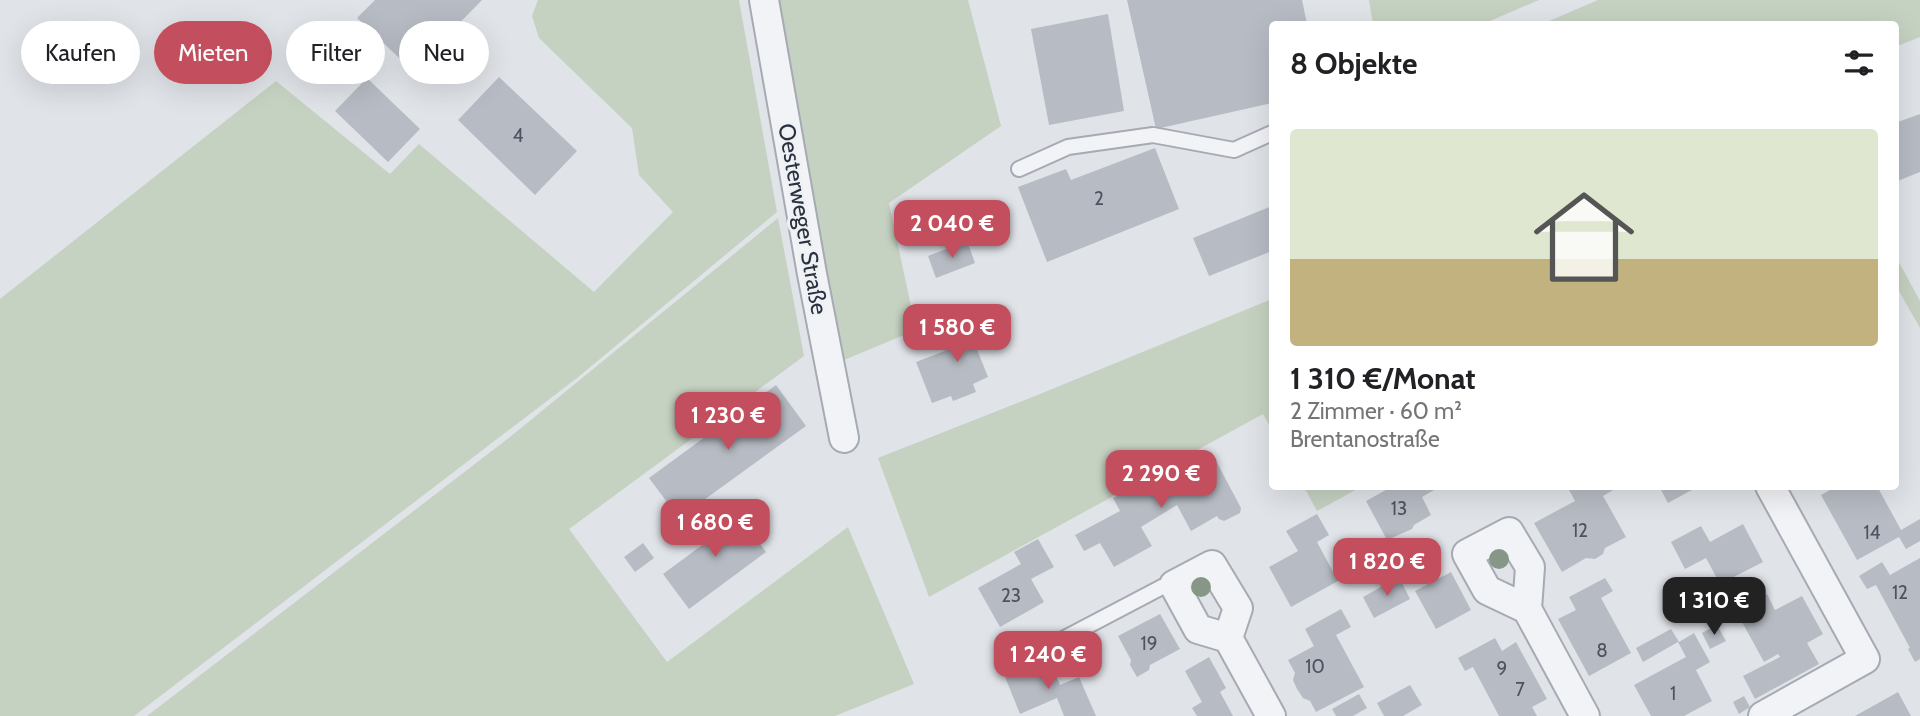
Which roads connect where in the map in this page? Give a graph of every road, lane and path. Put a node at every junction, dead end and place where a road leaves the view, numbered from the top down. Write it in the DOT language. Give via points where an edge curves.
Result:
graph roads {
  1 [pos="764,0"];
  2 [pos="1269,134"];
  3 [pos="1019,169"];
  4 [pos="844,438"];
  5 [pos="1772,490"];
  6 [pos="1174,585"];
  7 [pos="1527,609"];
  8 [pos="1228,638"];
  9 [pos="1063,639"];
  10 [pos="1271,716"];
  11 [pos="1585,716"];
  12 [pos="1763,716"];
  1 -- 4 [label="street, Oesterweger Straße"];
  2 -- 3 [label="lane" via="1234,150 1153,135 1068,147"];
  5 -- 12 [label="street" via="1865,659"];
  6 -- 8 [label="street" via="1198,629"];
  6 -- 8 [label="street" via="1212,565 1238,608"];
  6 -- 9 [label="lane"];
  7 -- 11 [label="street"];
  8 -- 10 [label="street"];
}
